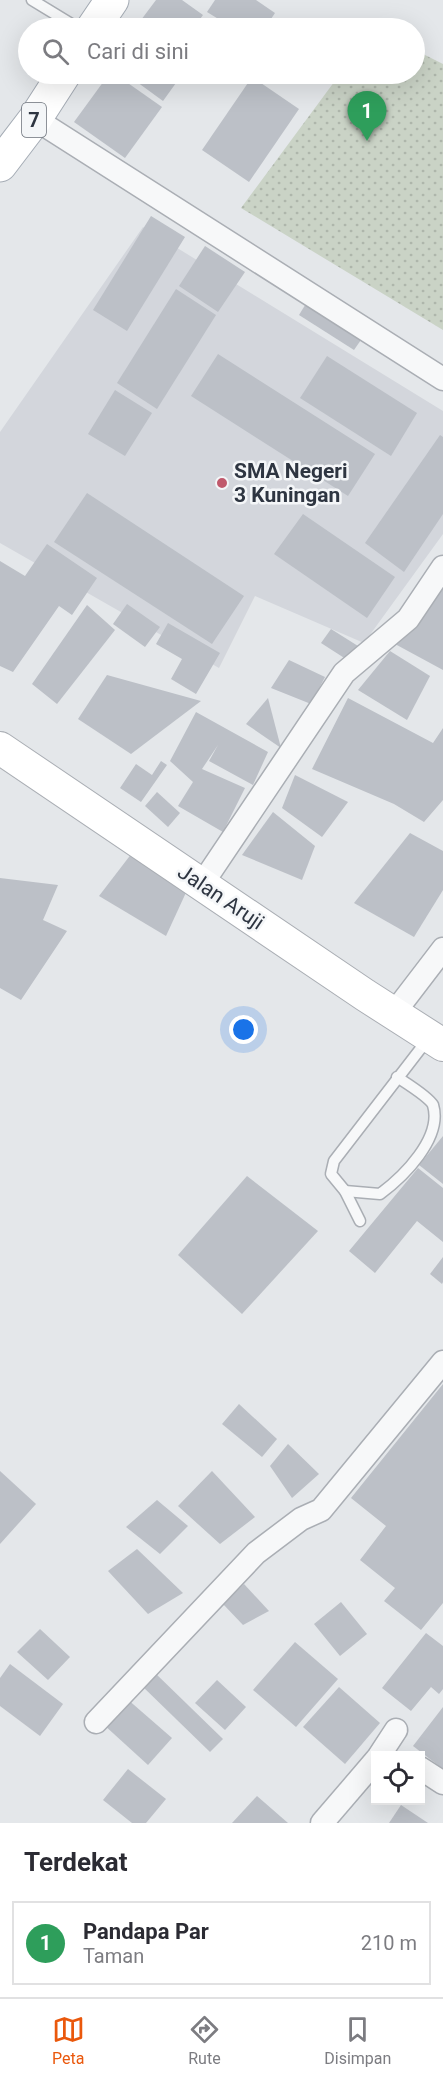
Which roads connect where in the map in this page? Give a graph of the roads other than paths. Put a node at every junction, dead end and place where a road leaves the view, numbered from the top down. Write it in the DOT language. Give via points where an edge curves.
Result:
graph roads {
  1 [pos="32,0"];
  2 [pos="112,0"];
  3 [pos="62,18"];
  4 [pos="100,18"];
  5 [pos="57,84"];
  6 [pos="34,119"];
  7 [pos="0,165"];
  8 [pos="443,379"];
  9 [pos="443,567"];
  10 [pos="2,752"];
  11 [pos="202,884"];
  12 [pos="443,950"];
  13 [pos="394,1013"];
  14 [pos="436,1040"];
  15 [pos="397,1077"];
  16 [pos="345,1191"];
  17 [pos="360,1221"];
  18 [pos="443,1362"];
  19 [pos="96,1722"];
  20 [pos="388,1749"];
  21 [pos="425,1771"];
  22 [pos="443,1783"];
  23 [pos="322,1823"];
  1 -- 3 [label="lane"];
  2 -- 4 [label="main road"];
  5 -- 6 [label="main road, 7"];
  6 -- 7 [label="main road, 7"];
  6 -- 8 [label="street"];
  9 -- 11 [label="street" via="408,619 344,673"];
  10 -- 11 [label="street, Jalan Aruji"];
  11 -- 13 [label="street, Jalan Aruji"];
  12 -- 13 [label="street"];
  13 -- 14 [label="street, Jalan Aruji"];
  14 -- 15 [label="lane"];
  15 -- 16 [label="lane" via="334,1161 331,1174"];
  15 -- 16 [label="lane" via="432,1103 437,1118 428,1148 402,1178 380,1194"];
  16 -- 17 [label="lane"];
  18 -- 19 [label="street" via="321,1510 301,1519 256,1553"];
  20 -- 23 [label="street"];
  21 -- 22 [label="street"];
}
